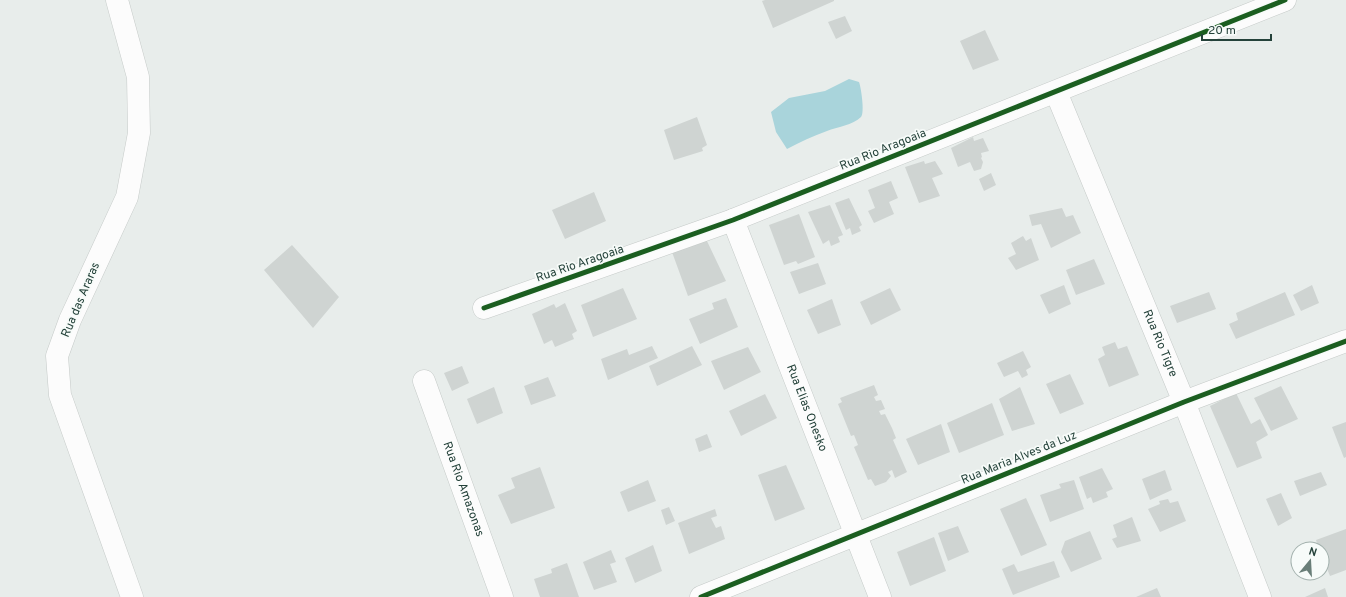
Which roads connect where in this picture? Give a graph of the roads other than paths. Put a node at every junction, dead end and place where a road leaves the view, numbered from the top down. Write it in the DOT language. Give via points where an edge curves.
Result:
graph roads {
  1 [pos="117,0"];
  2 [pos="1285,0"];
  3 [pos="1056,92"];
  4 [pos="733,220"];
  5 [pos="484,308"];
  6 [pos="1346,341"];
  7 [pos="424,381"];
  8 [pos="1184,402"];
  9 [pos="855,535"];
  10 [pos="132,597"];
  11 [pos="502,597"];
  12 [pos="701,597"];
  13 [pos="880,597"];
  14 [pos="1260,597"];
  1 -- 10 [label="street, Rua das Araras" via="138,77 139,133 127,197 70,320 57,356 60,395"];
  2 -- 3 [label="street, Rua Rio Aragoaia"];
  3 -- 4 [label="street, Rua Rio Aragoaia"];
  3 -- 8 [label="street, Rua Rio Tigre"];
  4 -- 5 [label="street, Rua Rio Aragoaia"];
  4 -- 9 [label="street, Rua Elias Onesko"];
  6 -- 8 [label="street, Rua Maria Alves da Luz"];
  7 -- 11 [label="street, Rua Rio Amazonas"];
  8 -- 9 [label="street, Rua Maria Alves da Luz"];
  8 -- 14 [label="street, Rua Rio Tigre"];
  9 -- 12 [label="street, Rua Maria Alves da Luz"];
  9 -- 13 [label="street, Rua Elias Onesko"];
}
